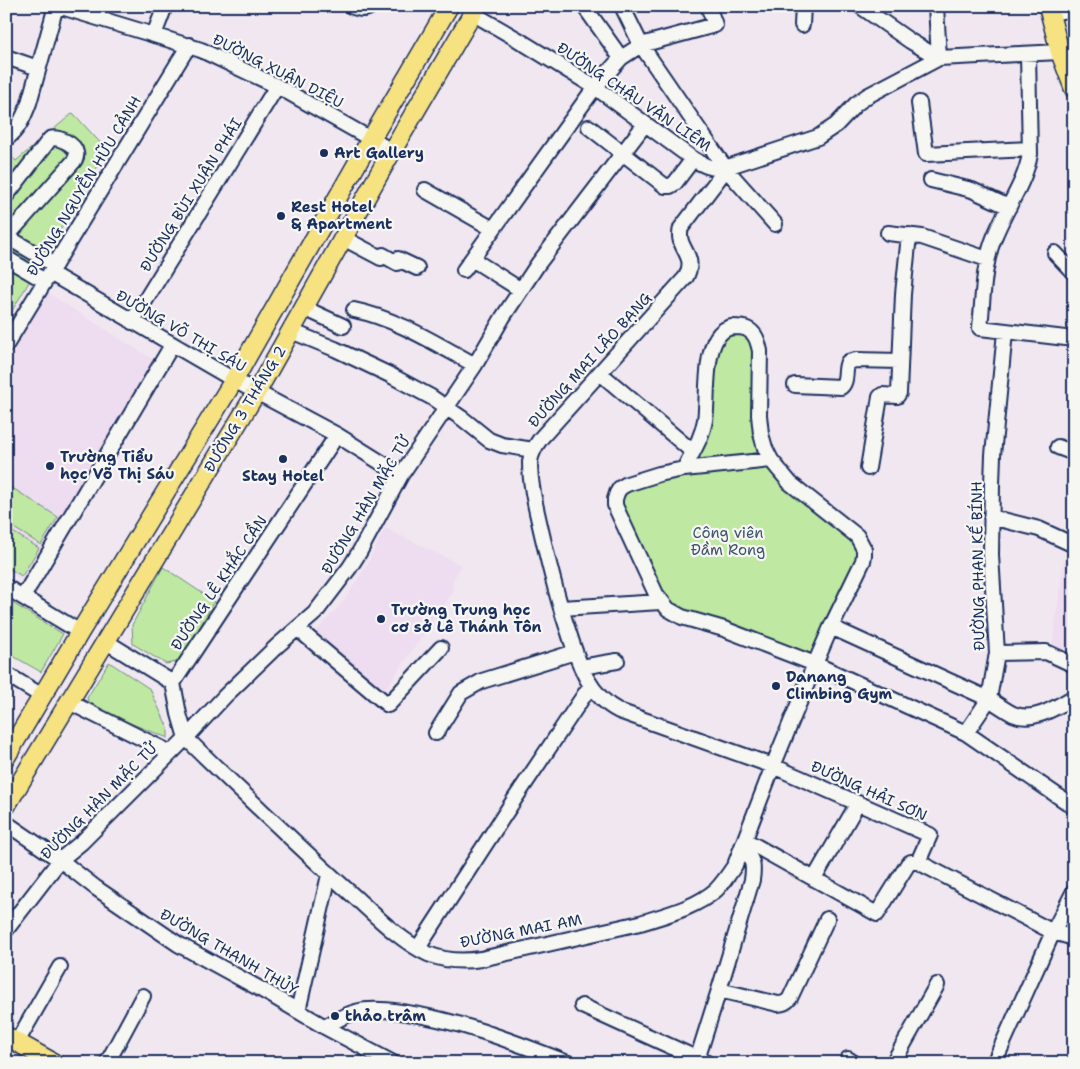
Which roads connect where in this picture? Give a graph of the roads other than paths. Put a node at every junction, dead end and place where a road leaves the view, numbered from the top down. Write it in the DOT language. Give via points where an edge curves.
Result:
graph roads {
  1 [pos="57,6"];
  2 [pos="165,6"];
  3 [pos="351,6"];
  4 [pos="371,6"];
  5 [pos="449,6"];
  6 [pos="584,6"];
  7 [pos="622,6"];
  8 [pos="708,6"];
  9 [pos="803,6"];
  10 [pos="936,6"];
  11 [pos="867,8"];
  12 [pos="1074,9"];
  13 [pos="475,10"];
  14 [pos="1048,10"];
  15 [pos="802,25"];
  16 [pos="154,35"];
  17 [pos="641,45"];
  18 [pos="189,46"];
  19 [pos="1060,52"];
  20 [pos="1028,54"];
  21 [pos="6,57"];
  22 [pos="621,58"];
  23 [pos="939,58"];
  24 [pos="38,68"];
  25 [pos="277,86"];
  26 [pos="596,88"];
  27 [pos="1074,89"];
  28 [pos="919,104"];
  29 [pos="645,124"];
  30 [pos="589,127"];
  31 [pos="6,139"];
  32 [pos="371,139"];
  33 [pos="1030,149"];
  34 [pos="392,151"];
  35 [pos="623,153"];
  36 [pos="693,159"];
  37 [pos="726,169"];
  38 [pos="931,180"];
  39 [pos="425,190"];
  40 [pos="6,196"];
  41 [pos="1009,207"];
  42 [pos="775,224"];
  43 [pos="493,229"];
  44 [pos="888,234"];
  45 [pos="908,235"];
  46 [pos="8,237"];
  47 [pos="343,238"];
  48 [pos="1055,253"];
  49 [pos="6,258"];
  50 [pos="987,259"];
  51 [pos="417,268"];
  52 [pos="50,273"];
  53 [pos="1074,273"];
  54 [pos="521,290"];
  55 [pos="304,308"];
  56 [pos="354,310"];
  57 [pos="132,322"];
  58 [pos="343,326"];
  59 [pos="291,331"];
  60 [pos="1005,332"];
  61 [pos="1074,339"];
  62 [pos="6,345"];
  63 [pos="172,345"];
  64 [pos="900,362"];
  65 [pos="475,365"];
  66 [pos="600,373"];
  67 [pos="234,380"];
  68 [pos="795,385"];
  69 [pos="256,393"];
  70 [pos="446,408"];
  71 [pos="337,435"];
  72 [pos="1058,447"];
  73 [pos="533,450"];
  74 [pos="693,452"];
  75 [pos="1074,453"];
  76 [pos="771,460"];
  77 [pos="868,468"];
  78 [pos="684,469"];
  79 [pos="401,474"];
  80 [pos="991,517"];
  81 [pos="1074,545"];
  82 [pos="6,586"];
  83 [pos="23,597"];
  84 [pos="661,602"];
  85 [pos="560,608"];
  86 [pos="831,627"];
  87 [pos="298,629"];
  88 [pos="76,638"];
  89 [pos="105,640"];
  90 [pos="441,648"];
  91 [pos="575,652"];
  92 [pos="997,653"];
  93 [pos="617,661"];
  94 [pos="815,664"];
  95 [pos="1074,665"];
  96 [pos="581,667"];
  97 [pos="6,674"];
  98 [pos="173,683"];
  99 [pos="591,685"];
  100 [pos="46,690"];
  101 [pos="1074,697"];
  102 [pos="70,699"];
  103 [pos="989,699"];
  104 [pos="436,733"];
  105 [pos="966,733"];
  106 [pos="186,738"];
  107 [pos="171,754"];
  108 [pos="6,757"];
  109 [pos="773,766"];
  110 [pos="858,803"];
  111 [pos="6,806"];
  112 [pos="1074,807"];
  113 [pos="6,823"];
  114 [pos="743,845"];
  115 [pos="60,860"];
  116 [pos="918,862"];
  117 [pos="329,875"];
  118 [pos="814,879"];
  119 [pos="1074,891"];
  120 [pos="827,919"];
  121 [pos="6,930"];
  122 [pos="1053,932"];
  123 [pos="1074,938"];
  124 [pos="418,948"];
  125 [pos="60,967"];
  126 [pos="936,985"];
  127 [pos="719,990"];
  128 [pos="143,996"];
  129 [pos="582,1006"];
  130 [pos="298,1011"];
  131 [pos="325,1027"];
  132 [pos="12,1039"];
  133 [pos="377,1059"];
  134 [pos="700,1061"];
  135 [pos="54,1063"];
  136 [pos="107,1063"];
  137 [pos="393,1063"];
  138 [pos="568,1063"];
  139 [pos="893,1063"];
  140 [pos="994,1063"];
  1 -- 16 [label="street, ĐƯỜNG XUÂN DIỆU"];
  1 -- 24 [label="street"];
  2 -- 16 [label="street"];
  3 -- 4 [label="street" via="367,9"];
  5 -- 32 [label="main road, ĐƯỜNG 3 THÁNG 2"];
  6 -- 22 [label="street"];
  7 -- 17 [label="street"];
  8 -- 17 [label="street" via="715,25"];
  9 -- 15 [label="street"];
  10 -- 23 [label="street"];
  11 -- 23 [label="street" via="910,41"];
  12 -- 14 [label="street"];
  13 -- 26 [label="street, ĐƯỜNG CHÂU VĂN LIÊM"];
  13 -- 34 [label="main road, ĐƯỜNG 3 THÁNG 2"];
  14 -- 19 [label="main road"];
  16 -- 18 [label="street, ĐƯỜNG XUÂN DIỆU"];
  17 -- 22 [label="street"];
  17 -- 37 [label="street"];
  18 -- 25 [label="street, ĐƯỜNG XUÂN DIỆU"];
  18 -- 52 [label="street, ĐƯỜNG NGUYỄN HỮU CẢNH"];
  19 -- 20 [label="street"];
  19 -- 27 [label="main road"];
  20 -- 23 [label="street"];
  20 -- 33 [label="street"];
  21 -- 24 [label="street"];
  22 -- 26 [label="street"];
  23 -- 37 [label="street" via="867,96 818,137"];
  24 -- 31 [label="street" via="24,116"];
  25 -- 32 [label="street, ĐƯỜNG XUÂN DIỆU"];
  25 -- 57 [label="street, ĐƯỜNG BÙI XUÂN PHÁI"];
  26 -- 29 [label="street, ĐƯỜNG CHÂU VĂN LIÊM"];
  26 -- 43 [label="street"];
  28 -- 33 [label="street" via="926,154"];
  29 -- 35 [label="street, ĐƯỜNG HÀN MẶC TỬ"];
  29 -- 36 [label="street, ĐƯỜNG CHÂU VĂN LIÊM"];
  30 -- 35 [label="street"];
  32 -- 34 [label="street, ĐƯỜNG XUÂN DIỆU"];
  32 -- 67 [label="main road, ĐƯỜNG 3 THÁNG 2"];
  33 -- 41 [label="street" via="1028,166"];
  34 -- 47 [label="main road, ĐƯỜNG 3 THÁNG 2"];
  35 -- 36 [label="street" via="665,186 675,183"];
  35 -- 54 [label="street, ĐƯỜNG HÀN MẶC TỬ"];
  36 -- 37 [label="street, ĐƯỜNG CHÂU VĂN LIÊM" via="707,166"];
  37 -- 42 [label="street"];
  37 -- 66 [label="street, ĐƯỜNG MAI LÃO BẠNG" via="681,228 680,242 690,260 686,277"];
  38 -- 41 [label="street" via="972,190"];
  39 -- 43 [label="street"];
  40 -- 46 [label="street" via="50,139 62,139 75,150 74,161"];
  41 -- 50 [label="street"];
  43 -- 54 [label="street" via="468,264"];
  44 -- 45 [label="street"];
  45 -- 50 [label="street"];
  45 -- 64 [label="street"];
  46 -- 52 [label="street"];
  47 -- 51 [label="street" via="381,258 397,263 398,259"];
  47 -- 55 [label="main road, ĐƯỜNG 3 THÁNG 2"];
  48 -- 53 [label="street"];
  49 -- 52 [label="street"];
  50 -- 60 [label="street" via="980,328"];
  52 -- 57 [label="street, ĐƯỜNG VÕ THỊ SÁU"];
  52 -- 62 [label="street, ĐƯỜNG NGUYỄN HỮU CẢNH"];
  54 -- 65 [label="street, ĐƯỜNG HÀN MẶC TỬ"];
  55 -- 58 [label="street"];
  55 -- 59 [label="main road, ĐƯỜNG 3 THÁNG 2"];
  56 -- 65 [label="street" via="403,327"];
  57 -- 63 [label="street, ĐƯỜNG VÕ THỊ SÁU"];
  59 -- 69 [label="main road, ĐƯỜNG 3 THÁNG 2"];
  59 -- 70 [label="street" via="390,375"];
  60 -- 61 [label="street"];
  60 -- 80 [label="street, ĐƯỜNG PHAN KẾ BÍNH" via="993,455"];
  63 -- 67 [label="street, ĐƯỜNG VÕ THỊ SÁU"];
  63 -- 83 [label="street"];
  64 -- 68 [label="street" via="848,362 842,387"];
  64 -- 77 [label="street" via="899,394 879,398"];
  65 -- 70 [label="street, ĐƯỜNG HÀN MẶC TỬ"];
  66 -- 73 [label="street, ĐƯỜNG MAI LÃO BẠNG"];
  66 -- 74 [label="street"];
  67 -- 69 [label="street, ĐƯỜNG VÕ THỊ SÁU"];
  67 -- 88 [label="main road, ĐƯỜNG 3 THÁNG 2"];
  69 -- 71 [label="street, ĐƯỜNG VÕ THỊ SÁU"];
  69 -- 89 [label="main road, ĐƯỜNG 3 THÁNG 2"];
  70 -- 73 [label="street" via="489,440"];
  70 -- 79 [label="street, ĐƯỜNG HÀN MẶC TỬ"];
  71 -- 79 [label="street, ĐƯỜNG VÕ THỊ SÁU"];
  71 -- 98 [label="street, ĐƯỜNG LÊ KHẮC CẦN"];
  72 -- 75 [label="street"];
  73 -- 85 [label="street, ĐƯỜNG MAI LÃO BẠNG" via="530,462 533,488"];
  74 -- 76 [label="street, ĐƯỜNG MAI AM" via="705,419 707,378 714,342 726,329 743,328 754,334 760,351 759,415 763,441"];
  74 -- 78 [label="street, ĐƯỜNG MAI AM"];
  76 -- 78 [label="street"];
  76 -- 86 [label="street, ĐƯỜNG MAI AM" via="790,484 856,536 864,549 863,561"];
  78 -- 84 [label="street" via="627,484 620,488 615,499 617,510"];
  79 -- 87 [label="street, ĐƯỜNG HÀN MẶC TỬ" via="350,567"];
  80 -- 81 [label="street" via="1039,528"];
  80 -- 92 [label="street, ĐƯỜNG PHAN KẾ BÍNH"];
  82 -- 83 [label="street"];
  83 -- 88 [label="street"];
  84 -- 85 [label="street"];
  84 -- 94 [label="street" via="682,617 724,629"];
  85 -- 91 [label="street, ĐƯỜNG MAI LÃO BẠNG"];
  86 -- 94 [label="street, ĐƯỜNG MAI AM"];
  86 -- 103 [label="street"];
  87 -- 90 [label="street" via="388,705"];
  87 -- 106 [label="street, ĐƯỜNG HÀN MẶC TỬ" via="225,696"];
  88 -- 100 [label="main road, ĐƯỜNG 3 THÁNG 2"];
  89 -- 98 [label="street"];
  89 -- 102 [label="main road, ĐƯỜNG 3 THÁNG 2"];
  91 -- 96 [label="street, ĐƯỜNG MAI LÃO BẠNG"];
  91 -- 104 [label="street" via="482,681 461,693"];
  92 -- 95 [label="street" via="1046,652"];
  92 -- 103 [label="street, ĐƯỜNG PHAN KẾ BÍNH"];
  93 -- 96 [label="street"];
  94 -- 105 [label="street"];
  94 -- 109 [label="street, ĐƯỜNG MAI AM"];
  96 -- 99 [label="street, ĐƯỜNG MAI LÃO BẠNG"];
  97 -- 100 [label="street"];
  98 -- 106 [label="street, ĐƯỜNG MAI AM"];
  99 -- 109 [label="street, ĐƯỜNG MAI LÃO BẠNG" via="605,702 619,711"];
  99 -- 124 [label="street"];
  100 -- 108 [label="main road, ĐƯỜNG 3 THÁNG 2"];
  101 -- 103 [label="street" via="1042,713 1024,717"];
  102 -- 107 [label="street"];
  102 -- 111 [label="main road, ĐƯỜNG 3 THÁNG 2"];
  103 -- 105 [label="street, ĐƯỜNG PHAN KẾ BÍNH"];
  105 -- 112 [label="street"];
  106 -- 107 [label="street, ĐƯỜNG HÀN MẶC TỬ"];
  106 -- 117 [label="street, ĐƯỜNG MAI AM"];
  107 -- 115 [label="street, ĐƯỜNG HÀN MẶC TỬ"];
  109 -- 110 [label="street, ĐƯỜNG HẢI SƠN"];
  109 -- 114 [label="street, ĐƯỜNG MAI AM"];
  110 -- 116 [label="street, ĐƯỜNG HẢI SƠN" via="930,835"];
  110 -- 118 [label="street"];
  113 -- 115 [label="street, ĐƯỜNG THANH THỦY"];
  114 -- 118 [label="street"];
  114 -- 124 [label="street, ĐƯỜNG MAI AM" via="735,865 716,889 705,898 666,916 469,961 436,957"];
  114 -- 127 [label="street" via="753,865 752,880"];
  115 -- 121 [label="street, ĐƯỜNG HÀN MẶC TỬ"];
  115 -- 130 [label="street, ĐƯỜNG THANH THỦY" via="178,944"];
  116 -- 118 [label="street" via="908,864 877,914"];
  116 -- 122 [label="street"];
  117 -- 124 [label="street, ĐƯỜNG MAI AM"];
  117 -- 130 [label="street"];
  119 -- 122 [label="street"];
  120 -- 127 [label="street" via="787,1002 778,1004"];
  122 -- 123 [label="street"];
  122 -- 140 [label="street"];
  125 -- 132 [label="street"];
  126 -- 139 [label="street"];
  127 -- 134 [label="street"];
  128 -- 136 [label="street"];
  129 -- 134 [label="street"];
  130 -- 131 [label="street, ĐƯỜNG THANH THỦY"];
  131 -- 133 [label="street, ĐƯỜNG THANH THỦY"];
  131 -- 138 [label="street" via="358,1011 420,1015 492,1034"];
  132 -- 135 [label="main road"];
  133 -- 137 [label="street, ĐƯỜNG THANH THỦY"];
}
